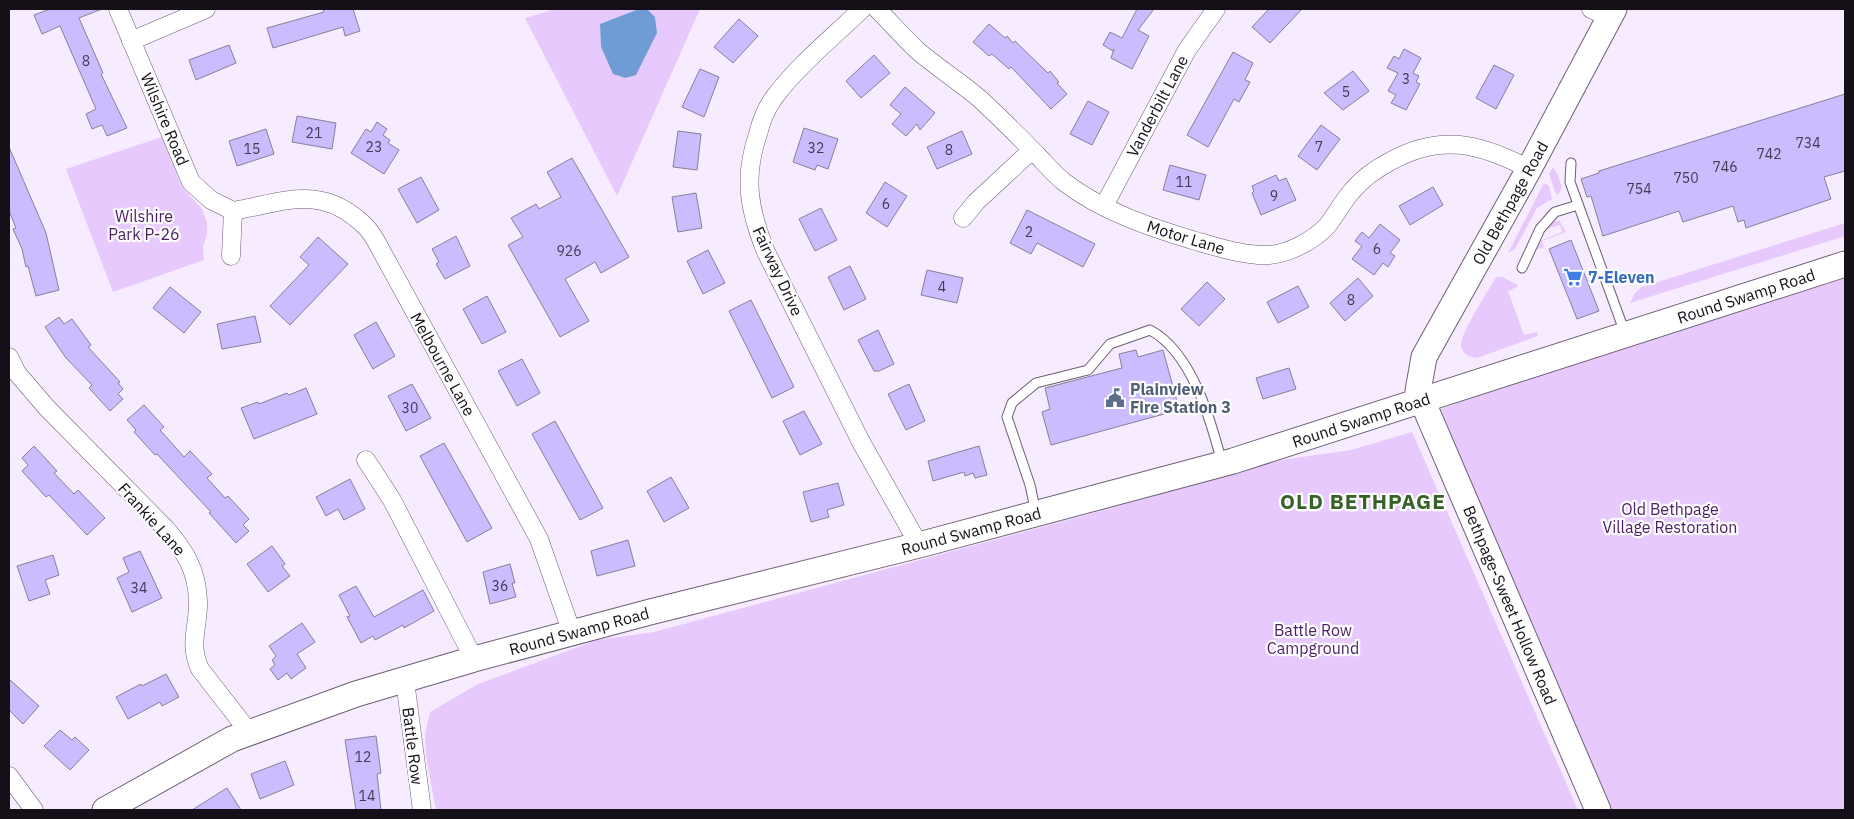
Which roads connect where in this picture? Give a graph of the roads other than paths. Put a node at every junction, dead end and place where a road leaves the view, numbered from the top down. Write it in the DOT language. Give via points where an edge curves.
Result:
graph roads {
  1 [pos="118,9"];
  2 [pos="206,9"];
  3 [pos="862,9"];
  4 [pos="877,9"];
  5 [pos="1216,9"];
  6 [pos="1605,12"];
  7 [pos="131,41"];
  8 [pos="1032,150"];
  9 [pos="1572,163"];
  10 [pos="1529,169"];
  11 [pos="1578,205"];
  12 [pos="1104,206"];
  13 [pos="233,211"];
  14 [pos="963,218"];
  15 [pos="231,256"];
  16 [pos="1845,264"];
  17 [pos="1522,268"];
  18 [pos="1626,334"];
  19 [pos="9,357"];
  20 [pos="1421,400"];
  21 [pos="366,460"];
  22 [pos="1223,463"];
  23 [pos="1036,514"];
  24 [pos="918,545"];
  25 [pos="572,633"];
  26 [pos="474,659"];
  27 [pos="405,681"];
  28 [pos="249,732"];
  29 [pos="9,776"];
  30 [pos="34,810"];
  31 [pos="105,810"];
  32 [pos="422,810"];
  33 [pos="1598,810"];
  1 -- 7 [label="street, Wilshire Road"];
  2 -- 7 [label="street"];
  3 -- 24 [label="street, Fairway Drive" via="794,74 772,101 753,148 750,197 756,228 766,252 861,442"];
  4 -- 8 [label="street, Motor Lane" via="917,50 978,98"];
  5 -- 12 [label="street, Vanderbilt Lane" via="1187,50"];
  6 -- 10 [label="main road, Old Bethpage Road"];
  7 -- 13 [label="street, Wilshire Road" via="191,182 211,200"];
  8 -- 12 [label="street, Motor Lane" via="1063,181"];
  8 -- 14 [label="street"];
  9 -- 11 [label="lane" via="1570,182"];
  10 -- 12 [label="street, Motor Lane" via="1501,155 1459,144 1445,143 1418,149 1367,174 1326,226 1307,241 1268,255 1230,250 1151,228"];
  10 -- 20 [label="main road, Old Bethpage Road" via="1424,357 1418,391"];
  11 -- 17 [label="lane" via="1555,212 1540,229"];
  11 -- 18 [label="lane"];
  13 -- 15 [label="street"];
  13 -- 25 [label="street, Melbourne Lane" via="303,198 341,208 367,228 539,539"];
  16 -- 18 [label="main road, Round Swamp Road"];
  18 -- 20 [label="main road, Round Swamp Road"];
  19 -- 28 [label="street, Frankie Lane" via="17,373 47,408 182,547 192,566 198,601 195,658"];
  20 -- 22 [label="main road, Round Swamp Road"];
  20 -- 33 [label="main road, Bethpage-Sweet Hollow Road"];
  21 -- 26 [label="street" via="392,500"];
  22 -- 23 [label="main road, Round Swamp Road"];
  22 -- 23 [label="lane" via="1189,371 1159,335 1150,330 1110,344 1088,370 1036,382 1012,403 1007,418 1030,485"];
  23 -- 24 [label="main road, Round Swamp Road"];
  24 -- 25 [label="main road, Round Swamp Road"];
  25 -- 26 [label="main road, Round Swamp Road"];
  26 -- 27 [label="main road, Round Swamp Road"];
  27 -- 28 [label="main road, Round Swamp Road" via="347,697"];
  27 -- 32 [label="street, Battle Row"];
  28 -- 31 [label="main road, Round Swamp Road"];
  29 -- 30 [label="street"];
}
